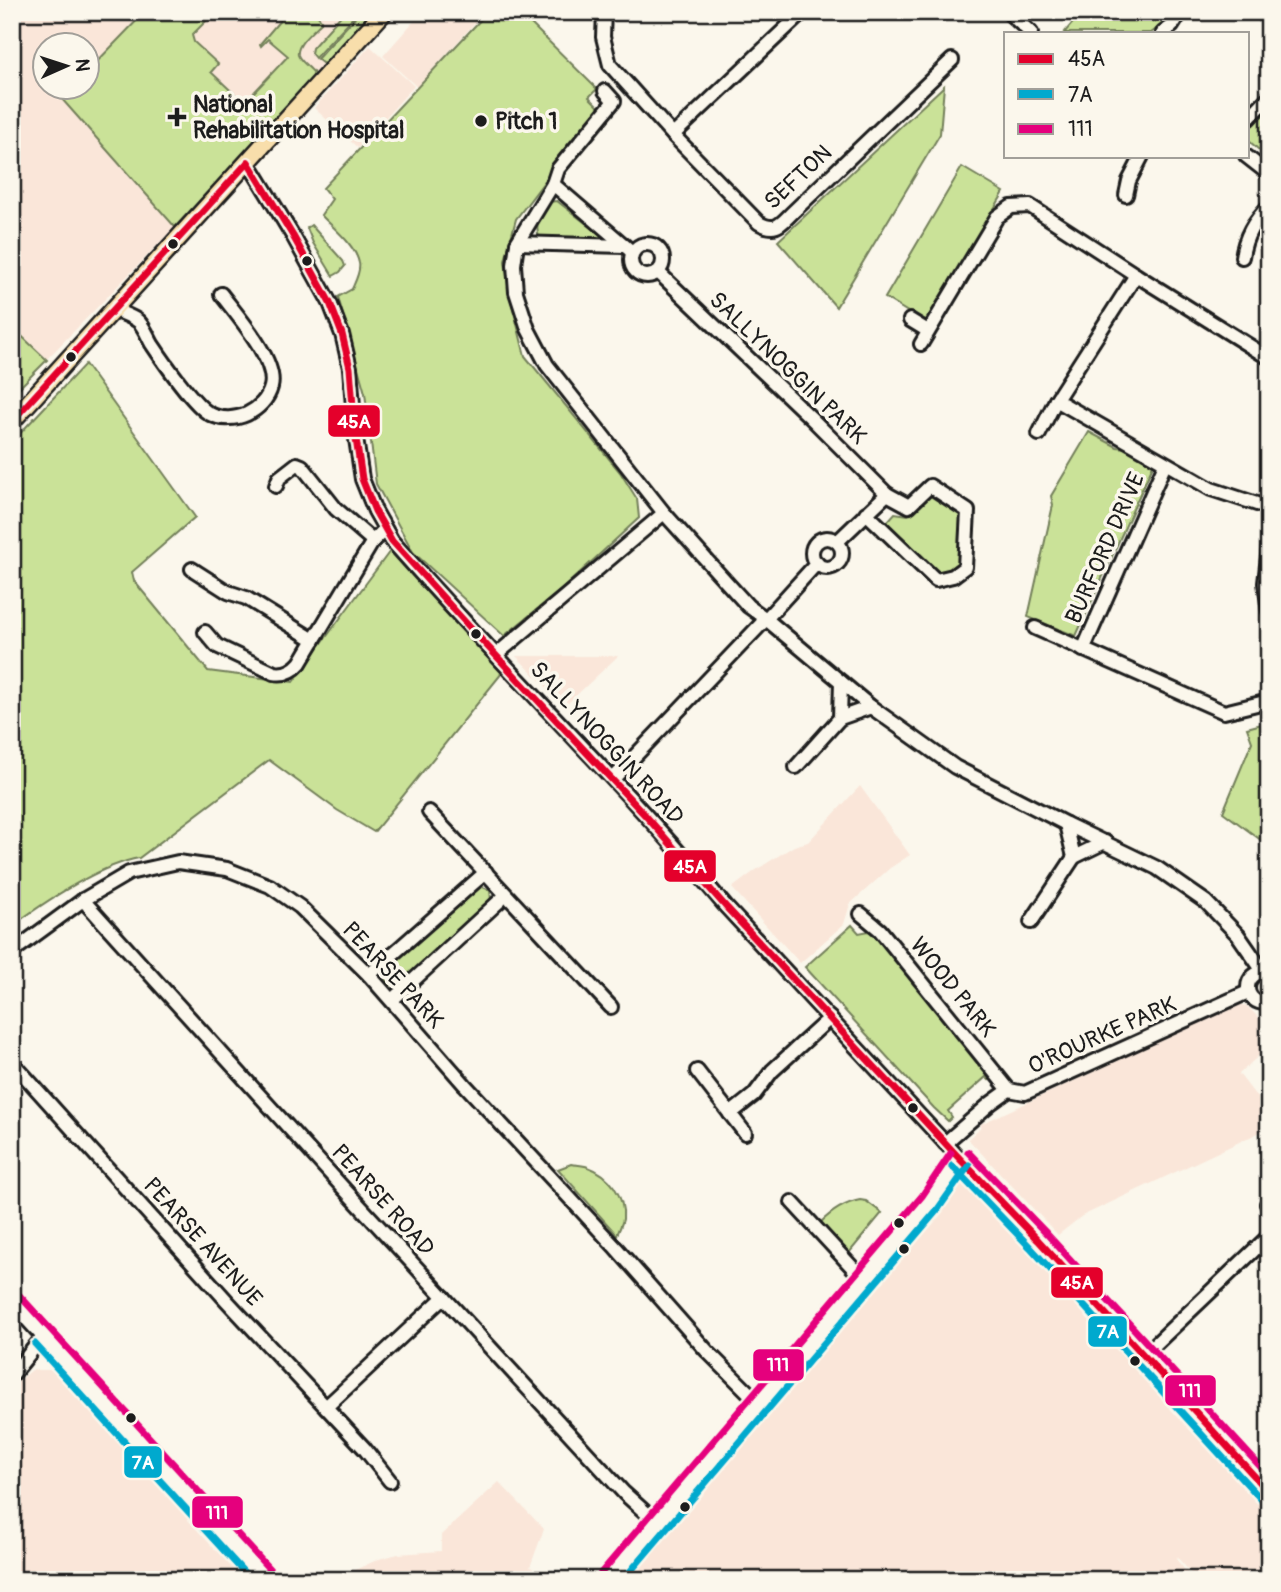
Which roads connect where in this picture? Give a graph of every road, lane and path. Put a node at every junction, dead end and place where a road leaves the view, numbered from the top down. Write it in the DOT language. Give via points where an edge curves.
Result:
graph roads {
  1 [pos="384,12"];
  2 [pos="604,12"];
  3 [pos="803,12"];
  4 [pos="1008,12"];
  5 [pos="1181,12"];
  6 [pos="1030,32"];
  7 [pos="1164,32"];
  8 [pos="952,60"];
  9 [pos="604,91"];
  10 [pos="1269,97"];
  11 [pos="1250,116"];
  12 [pos="673,135"];
  13 [pos="1141,158"];
  14 [pos="1249,158"];
  15 [pos="248,162"];
  16 [pos="1269,174"];
  17 [pos="553,184"];
  18 [pos="1126,195"];
  19 [pos="1269,206"];
  20 [pos="517,243"];
  21 [pos="628,249"];
  22 [pos="1242,257"];
  23 [pos="658,272"];
  24 [pos="1136,275"];
  25 [pos="220,295"];
  26 [pos="113,309"];
  27 [pos="910,320"];
  28 [pos="928,331"];
  29 [pos="920,344"];
  30 [pos="1269,358"];
  31 [pos="1056,400"];
  32 [pos="12,421"];
  33 [pos="1039,434"];
  34 [pos="1165,464"];
  35 [pos="276,486"];
  36 [pos="887,494"];
  37 [pos="1269,508"];
  38 [pos="664,513"];
  39 [pos="866,513"];
  40 [pos="385,529"];
  41 [pos="373,541"];
  42 [pos="837,542"];
  43 [pos="1269,547"];
  44 [pos="817,563"];
  45 [pos="192,569"];
  46 [pos="1269,611"];
  47 [pos="766,619"];
  48 [pos="1035,628"];
  49 [pos="205,632"];
  50 [pos="314,640"];
  51 [pos="1083,650"];
  52 [pos="496,655"];
  53 [pos="841,682"];
  54 [pos="1269,701"];
  55 [pos="871,707"];
  56 [pos="840,718"];
  57 [pos="796,767"];
  58 [pos="612,779"];
  59 [pos="429,812"];
  60 [pos="1066,824"];
  61 [pos="1105,842"];
  62 [pos="1074,856"];
  63 [pos="486,872"];
  64 [pos="506,895"];
  65 [pos="83,900"];
  66 [pos="862,914"];
  67 [pos="1031,922"];
  68 [pos="12,952"];
  69 [pos="1266,972"];
  70 [pos="369,975"];
  71 [pos="1248,992"];
  72 [pos="392,1000"];
  73 [pos="1269,1003"];
  74 [pos="611,1007"];
  75 [pos="830,1018"];
  76 [pos="12,1062"];
  77 [pos="697,1071"];
  78 [pos="1010,1090"];
  79 [pos="730,1114"];
  80 [pos="745,1133"];
  81 [pos="945,1143"];
  82 [pos="960,1159"];
  83 [pos="792,1202"];
  84 [pos="1269,1236"];
  85 [pos="864,1280"];
  86 [pos="444,1297"];
  87 [pos="12,1303"];
  88 [pos="43,1337"];
  89 [pos="1143,1356"];
  90 [pos="12,1375"];
  91 [pos="759,1403"];
  92 [pos="326,1408"];
  93 [pos="390,1481"];
  94 [pos="1269,1492"];
  95 [pos="657,1523"];
  96 [pos="265,1580"];
  97 [pos="608,1580"];
  1 -- 15 [label="main road"];
  2 -- 12 [label="street, SEFTON" via="603,37 610,65"];
  3 -- 12 [label="street"];
  4 -- 6 [label="street"];
  5 -- 7 [label="street"];
  8 -- 12 [label="street, SEFTON" via="776,228 759,223"];
  9 -- 17 [label="street" via="614,101 558,169"];
  10 -- 11 [label="street"];
  13 -- 18 [label="street"];
  14 -- 16 [label="street"];
  15 -- 26 [label="main road"];
  15 -- 40 [label="street, SALLYNOGGIN ROAD" via="330,303 342,334 362,479"];
  17 -- 20 [label="street"];
  17 -- 21 [label="street, SALLYNOGGIN PARK"];
  19 -- 22 [label="street" via="1256,218 1244,241"];
  20 -- 21 [label="street"];
  20 -- 38 [label="street" via="516,292 547,365"];
  21 -- 23 [label="street, SALLYNOGGIN PARK" via="636,272 646,276"];
  21 -- 23 [label="street" via="655,246 663,259"];
  23 -- 36 [label="street, SALLYNOGGIN PARK"];
  24 -- 28 [label="street" via="1030,206 1011,207 998,217"];
  24 -- 30 [label="street"];
  24 -- 31 [label="street"];
  25 -- 26 [label="street" via="271,368 271,388 264,401 244,416 219,417 204,410 139,322"];
  26 -- 32 [label="main road"];
  27 -- 28 [label="street"];
  28 -- 29 [label="street"];
  31 -- 33 [label="street"];
  31 -- 34 [label="street"];
  34 -- 37 [label="street" via="1211,489"];
  34 -- 51 [label="street, BURFORD DRIVE"];
  35 -- 41 [label="street" via="297,464 302,466 337,509"];
  36 -- 39 [label="street"];
  36 -- 39 [label="street" via="909,506 930,486 968,511 965,567 936,580"];
  38 -- 47 [label="street" via="748,606"];
  38 -- 52 [label="street"];
  39 -- 42 [label="street"];
  40 -- 41 [label="street"];
  40 -- 52 [label="street, SALLYNOGGIN ROAD"];
  41 -- 50 [label="street"];
  42 -- 44 [label="street" via="825,538 817,542 813,552"];
  42 -- 44 [label="street" via="842,550 837,563 827,567"];
  43 -- 46 [label="street" via="1265,583"];
  44 -- 47 [label="street"];
  45 -- 50 [label="street"];
  47 -- 53 [label="street"];
  47 -- 58 [label="street"];
  48 -- 51 [label="street, BURFORD DRIVE"];
  49 -- 50 [label="street" via="217,646 280,674 295,669"];
  51 -- 54 [label="street, BURFORD DRIVE" via="1224,712"];
  52 -- 58 [label="street, SALLYNOGGIN ROAD"];
  53 -- 55 [label="street"];
  53 -- 56 [label="street"];
  55 -- 56 [label="street"];
  55 -- 60 [label="street" via="955,767"];
  56 -- 57 [label="street"];
  58 -- 75 [label="street, SALLYNOGGIN ROAD"];
  59 -- 63 [label="street"];
  60 -- 61 [label="street"];
  60 -- 62 [label="street"];
  61 -- 62 [label="street"];
  61 -- 69 [label="street" via="1157,868 1206,902"];
  62 -- 67 [label="street"];
  63 -- 64 [label="street"];
  63 -- 70 [label="street"];
  64 -- 72 [label="street"];
  64 -- 74 [label="street"];
  65 -- 68 [label="street, PEARSE PARK"];
  65 -- 70 [label="street, PEARSE PARK" via="130,873 178,862 227,869 270,886 300,907"];
  65 -- 86 [label="street, PEARSE ROAD"];
  66 -- 78 [label="street, WOOD PARK"];
  69 -- 71 [label="street" via="1253,976"];
  70 -- 72 [label="street, PEARSE PARK"];
  71 -- 73 [label="street" via="1255,1001"];
  71 -- 78 [label="street, O'ROURKE PARK" via="1025,1093"];
  72 -- 91 [label="street, PEARSE PARK"];
  75 -- 79 [label="street"];
  75 -- 81 [label="street, SALLYNOGGIN ROAD"];
  76 -- 92 [label="street, PEARSE AVENUE"];
  77 -- 79 [label="street"];
  78 -- 81 [label="street, O'ROURKE PARK"];
  79 -- 80 [label="street"];
  81 -- 82 [label="street, SALLYNOGGIN ROAD"];
  82 -- 85 [label="street"];
  82 -- 89 [label="street, SALLYNOGGIN ROAD"];
  83 -- 85 [label="street"];
  84 -- 89 [label="street"];
  85 -- 91 [label="street"];
  86 -- 92 [label="street"];
  86 -- 95 [label="street, PEARSE ROAD"];
  87 -- 88 [label="street"];
  88 -- 90 [label="street"];
  88 -- 96 [label="street"];
  89 -- 94 [label="street, SALLYNOGGIN ROAD"];
  91 -- 95 [label="street"];
  92 -- 93 [label="street, PEARSE AVENUE"];
  95 -- 97 [label="street"];
}
